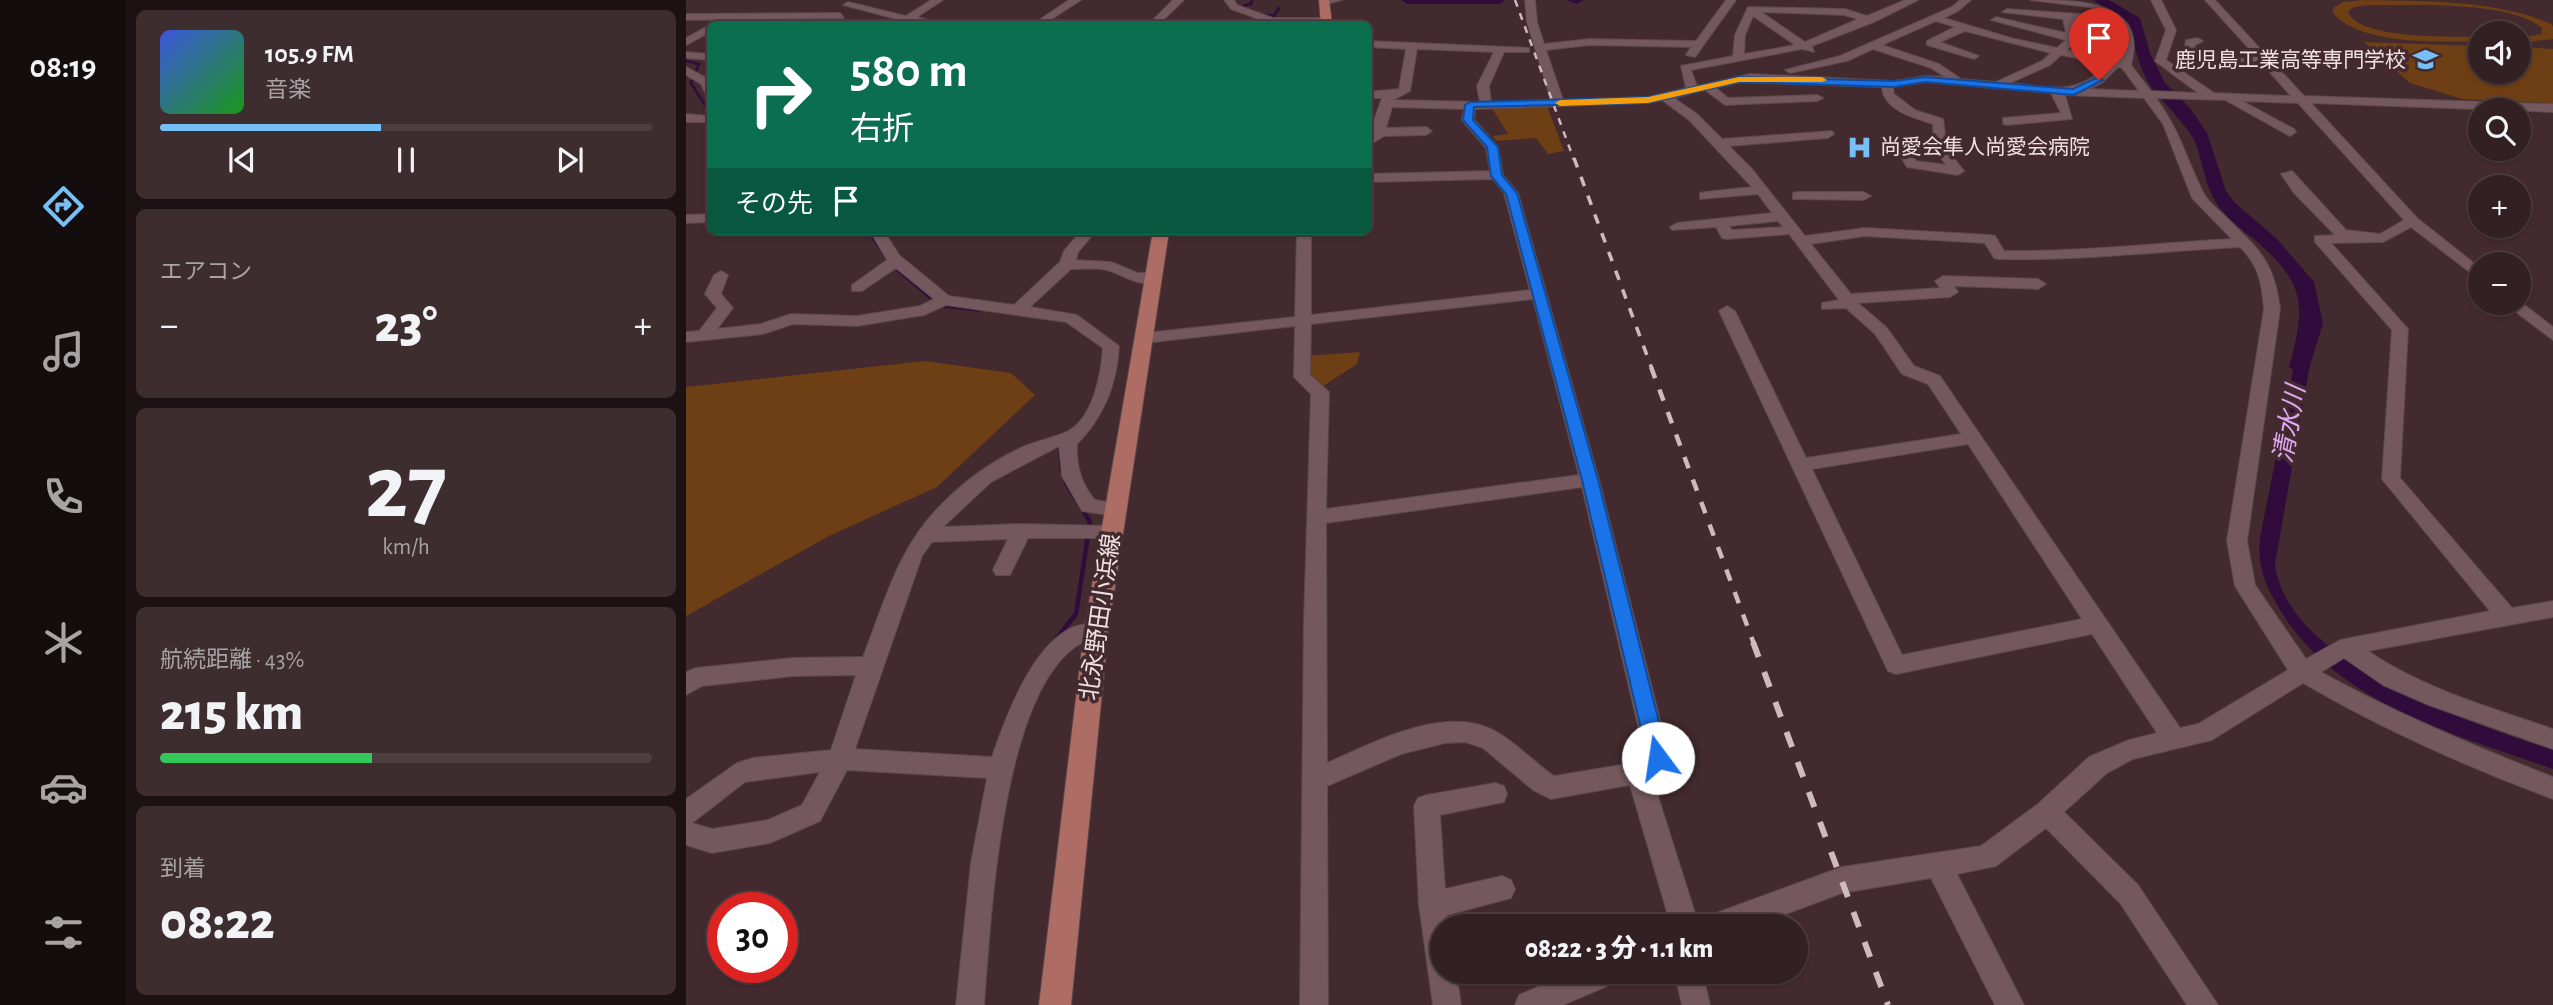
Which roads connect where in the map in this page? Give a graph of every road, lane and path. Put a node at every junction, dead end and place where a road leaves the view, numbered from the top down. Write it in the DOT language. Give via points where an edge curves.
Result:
graph roads {
  1 [pos="938,0"];
  2 [pos="1076,0"];
  3 [pos="1179,0"];
  4 [pos="1229,0"];
  5 [pos="1337,0"];
  6 [pos="1530,0"];
  7 [pos="1731,0"];
  8 [pos="1841,0"];
  9 [pos="1913,0"];
  10 [pos="1966,0"];
  11 [pos="2013,0"];
  12 [pos="2035,0"];
  13 [pos="2156,0"];
  14 [pos="2210,0"];
  15 [pos="2063,1"];
  16 [pos="1325,2"];
  17 [pos="848,3"];
  18 [pos="754,4"];
  19 [pos="727,5"];
  20 [pos="1751,9"];
  21 [pos="1799,11"];
  22 [pos="1845,12"];
  23 [pos="2007,12"];
  24 [pos="709,15"];
  25 [pos="732,16"];
  26 [pos="839,16"];
  27 [pos="2068,16"];
  28 [pos="686,17"];
  29 [pos="1935,18"];
  30 [pos="908,19"];
  31 [pos="1867,19"];
  32 [pos="1996,20"];
  33 [pos="2122,20"];
  34 [pos="723,21"];
  35 [pos="832,21"];
  36 [pos="920,21"];
  37 [pos="1043,21"];
  38 [pos="1157,21"];
  39 [pos="1269,21"];
  40 [pos="1327,21"];
  41 [pos="1969,29"];
  42 [pos="707,30"];
  43 [pos="1906,31"];
  44 [pos="1834,33"];
  45 [pos="698,35"];
  46 [pos="707,35"];
  47 [pos="2073,38"];
  48 [pos="2009,41"];
  49 [pos="2199,41"];
  50 [pos="686,42"];
  51 [pos="1372,44"];
  52 [pos="1698,44"];
  53 [pos="1412,45"];
  54 [pos="1804,46"];
  55 [pos="1873,46"];
  56 [pos="1541,47"];
  57 [pos="1501,48"];
  58 [pos="1525,50"];
  59 [pos="2060,52"];
  60 [pos="686,55"];
  61 [pos="707,57"];
  62 [pos="1738,57"];
  63 [pos="1973,57"];
  64 [pos="2259,57"];
  65 [pos="1689,58"];
  66 [pos="1828,63"];
  67 [pos="2121,64"];
  68 [pos="1935,66"];
  69 [pos="686,70"];
  70 [pos="1739,79"];
  71 [pos="1960,82"];
  72 [pos="1887,83"];
  73 [pos="2000,83"];
  74 [pos="707,84"];
  75 [pos="1707,86"];
  76 [pos="1692,89"];
  77 [pos="2054,91"];
  78 [pos="2074,92"];
  79 [pos="2145,94"];
  80 [pos="1372,96"];
  81 [pos="1664,96"];
  82 [pos="2211,96"];
  83 [pos="2226,96"];
  84 [pos="1817,98"];
  85 [pos="2298,98"];
  86 [pos="1388,99"];
  87 [pos="1558,103"];
  88 [pos="1470,105"];
  89 [pos="1486,106"];
  90 [pos="2553,108"];
  91 [pos="686,118"];
  92 [pos="707,119"];
  93 [pos="2007,121"];
  94 [pos="1426,131"];
  95 [pos="1379,132"];
  96 [pos="2290,132"];
  97 [pos="1828,134"];
  98 [pos="1372,141"];
  99 [pos="1721,144"];
  100 [pos="1941,150"];
  101 [pos="2287,174"];
  102 [pos="1497,176"];
  103 [pos="1372,178"];
  104 [pos="1765,193"];
  105 [pos="1864,196"];
  106 [pos="1704,197"];
  107 [pos="1783,216"];
  108 [pos="707,218"];
  109 [pos="686,219"];
  110 [pos="1720,221"];
  111 [pos="2412,221"];
  112 [pos="1677,227"];
  113 [pos="880,235"];
  114 [pos="1085,235"];
  115 [pos="1160,235"];
  116 [pos="1304,235"];
  117 [pos="1800,239"];
  118 [pos="2376,240"];
  119 [pos="2246,242"];
  120 [pos="1848,246"];
  121 [pos="896,261"];
  122 [pos="1067,264"];
  123 [pos="2468,266"];
  124 [pos="721,275"];
  125 [pos="1154,277"];
  126 [pos="2038,284"];
  127 [pos="857,288"];
  128 [pos="1539,295"];
  129 [pos="944,300"];
  130 [pos="1849,301"];
  131 [pos="1827,306"];
  132 [pos="1020,308"];
  133 [pos="1727,311"];
  134 [pos="2527,315"];
  135 [pos="1301,322"];
  136 [pos="704,335"];
  137 [pos="2553,335"];
  138 [pos="686,337"];
  139 [pos="1145,338"];
  140 [pos="1140,369"];
  141 [pos="1111,374"];
  142 [pos="1073,434"];
  143 [pos="1971,438"];
  144 [pos="1798,465"];
  145 [pos="1590,480"];
  146 [pos="1115,509"];
  147 [pos="1316,517"];
  148 [pos="1021,531"];
  149 [pos="1096,533"];
  150 [pos="925,535"];
  151 [pos="1003,570"];
  152 [pos="2553,610"];
  153 [pos="2509,619"];
  154 [pos="2097,624"];
  155 [pos="1096,632"];
  156 [pos="2343,649"];
  157 [pos="873,666"];
  158 [pos="2307,670"];
  159 [pos="686,686"];
  160 [pos="2553,739"];
  161 [pos="2175,741"];
  162 [pos="840,759"];
  163 [pos="995,767"];
  164 [pos="1639,773"];
  165 [pos="1317,779"];
  166 [pos="2553,788"];
  167 [pos="1495,794"];
  168 [pos="2046,812"];
  169 [pos="686,814"];
  170 [pos="686,833"];
  171 [pos="1939,866"];
  172 [pos="1502,889"];
  173 [pos="1432,905"];
  174 [pos="1433,914"];
  175 [pos="1681,914"];
  176 [pos="1750,914"];
  177 [pos="1444,984"];
  178 [pos="1578,984"];
  179 [pos="1691,984"];
  180 [pos="970,1005"];
  181 [pos="1055,1005"];
  182 [pos="1314,1005"];
  183 [pos="1447,1005"];
  184 [pos="1529,1005"];
  185 [pos="1696,1005"];
  186 [pos="2010,1005"];
  187 [pos="2204,1005"];
  1 -- 30 [label="street"];
  2 -- 37 [label="street"];
  3 -- 38 [label="street"];
  4 -- 39 [label="street" via="1234,7"];
  5 -- 16 [label="street"];
  6 -- 56 [label="street"];
  7 -- 52 [label="street" via="1722,18"];
  8 -- 22 [label="street"];
  9 -- 31 [label="street"];
  10 -- 29 [label="street"];
  11 -- 23 [label="street"];
  12 -- 15 [label="street"];
  13 -- 82 [label="street" via="2172,30 2160,61"];
  14 -- 64 [label="street"];
  15 -- 33 [label="street" via="2099,5"];
  16 -- 40 [label="main road"];
  17 -- 26 [label="street"];
  17 -- 30 [label="street"];
  18 -- 25 [label="street"];
  19 -- 24 [label="street"];
  20 -- 21 [label="street"];
  20 -- 54 [label="street"];
  20 -- 62 [label="street" via="1740,35"];
  21 -- 22 [label="street"];
  21 -- 44 [label="street"];
  22 -- 31 [label="street"];
  23 -- 27 [label="street"];
  23 -- 32 [label="street"];
  24 -- 25 [label="street"];
  24 -- 28 [label="street"];
  25 -- 26 [label="street"];
  25 -- 34 [label="street"];
  26 -- 35 [label="street"];
  27 -- 33 [label="street"];
  27 -- 47 [label="street"];
  29 -- 41 [label="street"];
  29 -- 43 [label="street"];
  30 -- 36 [label="street"];
  31 -- 43 [label="street"];
  31 -- 44 [label="street"];
  32 -- 41 [label="street"];
  32 -- 47 [label="street"];
  33 -- 67 [label="street" via="2131,46"];
  41 -- 48 [label="street"];
  41 -- 63 [label="street" via="1931,43"];
  42 -- 45 [label="street"];
  43 -- 55 [label="street"];
  44 -- 54 [label="street"];
  45 -- 46 [label="street"];
  45 -- 50 [label="street"];
  47 -- 59 [label="street"];
  48 -- 59 [label="street"];
  48 -- 63 [label="street"];
  49 -- 64 [label="street" via="2190,42 2188,52 2245,62"];
  51 -- 53 [label="street"];
  52 -- 56 [label="street" via="1589,42"];
  52 -- 65 [label="street"];
  53 -- 57 [label="street"];
  53 -- 86 [label="street" via="1404,91"];
  54 -- 62 [label="street"];
  54 -- 66 [label="street"];
  55 -- 66 [label="street"];
  55 -- 68 [label="street"];
  56 -- 87 [label="street"];
  57 -- 58 [label="street"];
  57 -- 89 [label="street" via="1483,86"];
  59 -- 67 [label="street"];
  59 -- 73 [label="street"];
  60 -- 61 [label="street"];
  62 -- 76 [label="street" via="1685,68"];
  63 -- 68 [label="street"];
  64 -- 85 [label="street"];
  66 -- 70 [label="street"];
  67 -- 78 [label="street"];
  67 -- 79 [label="street"];
  68 -- 71 [label="street"];
  69 -- 74 [label="street"];
  70 -- 72 [label="street"];
  70 -- 75 [label="street"];
  71 -- 72 [label="street" via="1922,79"];
  71 -- 73 [label="street"];
  72 -- 100 [label="street" via="1888,95 1898,105 1940,122"];
  73 -- 77 [label="street"];
  75 -- 76 [label="street"];
  75 -- 84 [label="street" via="1725,102"];
  76 -- 81 [label="street"];
  77 -- 78 [label="street"];
  77 -- 93 [label="street" via="2062,98 2068,116"];
  78 -- 79 [label="street"];
  79 -- 82 [label="street"];
  79 -- 119 [label="street" via="2169,124 2199,198"];
  80 -- 86 [label="street"];
  81 -- 87 [label="street"];
  81 -- 99 [label="street"];
  82 -- 83 [label="street"];
  83 -- 85 [label="street"];
  83 -- 96 [label="street"];
  85 -- 90 [label="street"];
  85 -- 111 [label="street"];
  86 -- 88 [label="street"];
  86 -- 95 [label="street"];
  87 -- 89 [label="street"];
  88 -- 89 [label="street"];
  88 -- 102 [label="street" via="1468,120 1492,147"];
  91 -- 92 [label="street"];
  94 -- 95 [label="street"];
  95 -- 98 [label="street"];
  97 -- 99 [label="street"];
  99 -- 104 [label="street"];
  101 -- 118 [label="street" via="2294,187 2327,213 2341,233"];
  102 -- 103 [label="street"];
  102 -- 128 [label="street" via="1511,193"];
  104 -- 105 [label="street" via="1793,190 1800,200"];
  104 -- 106 [label="street"];
  104 -- 107 [label="street"];
  107 -- 110 [label="street"];
  107 -- 117 [label="street"];
  108 -- 109 [label="street"];
  110 -- 112 [label="street"];
  110 -- 117 [label="street" via="1727,235"];
  111 -- 118 [label="street"];
  111 -- 123 [label="street"];
  113 -- 121 [label="street"];
  114 -- 122 [label="street" via="1071,251"];
  115 -- 125 [label="main road, 北永野田小浜線"];
  116 -- 135 [label="street"];
  117 -- 119 [label="street" via="1865,232 1990,239 1999,255 2068,256"];
  117 -- 120 [label="street"];
  117 -- 130 [label="street"];
  118 -- 153 [label="street" via="2320,239 2400,329 2391,479"];
  119 -- 158 [label="street" via="2266,269 2272,309 2237,541 2239,564 2245,586"];
  121 -- 127 [label="street"];
  121 -- 129 [label="street"];
  122 -- 125 [label="street" via="1111,266 1136,278"];
  122 -- 132 [label="street"];
  124 -- 136 [label="street" via="713,294 725,308"];
  125 -- 139 [label="main road, 北永野田小浜線"];
  126 -- 130 [label="street" via="1943,281 1953,298"];
  128 -- 135 [label="street"];
  128 -- 145 [label="street"];
  129 -- 132 [label="street"];
  129 -- 136 [label="street" via="924,310 857,321 790,319 763,329"];
  130 -- 131 [label="street"];
  130 -- 143 [label="street" via="1881,331 1908,370 1934,380"];
  132 -- 141 [label="street" via="1070,318 1098,335 1111,346"];
  133 -- 144 [label="street"];
  134 -- 137 [label="street"];
  135 -- 139 [label="street"];
  135 -- 147 [label="street" via="1302,377 1320,392"];
  136 -- 138 [label="street"];
  139 -- 140 [label="main road, 北永野田小浜線"];
  140 -- 141 [label="street"];
  140 -- 146 [label="main road, 北永野田小浜線"];
  141 -- 142 [label="street" via="1106,389"];
  142 -- 146 [label="street" via="1067,454 1080,496 1089,506"];
  142 -- 150 [label="street" via="1004,464 950,507"];
  143 -- 144 [label="street"];
  143 -- 154 [label="street"];
  144 -- 154 [label="street" via="1896,665"];
  145 -- 147 [label="street"];
  145 -- 164 [label="street" via="1658,758"];
  146 -- 149 [label="main road, 北永野田小浜線"];
  147 -- 165 [label="street"];
  148 -- 149 [label="street"];
  148 -- 150 [label="street"];
  148 -- 151 [label="street"];
  149 -- 155 [label="main road, 北永野田小浜線"];
  150 -- 157 [label="street" via="913,554"];
  152 -- 153 [label="street"];
  153 -- 156 [label="street" via="2394,636"];
  154 -- 161 [label="street"];
  155 -- 163 [label="street" via="1072,638 1042,670"];
  155 -- 181 [label="main road, 北永野田小浜線"];
  156 -- 158 [label="street"];
  156 -- 160 [label="street" via="2390,678"];
  157 -- 159 [label="street" via="793,667 696,677"];
  157 -- 162 [label="street"];
  158 -- 161 [label="street" via="2204,733"];
  158 -- 166 [label="street" via="2352,700"];
  161 -- 168 [label="street" via="2129,751 2098,765"];
  162 -- 163 [label="street"];
  162 -- 169 [label="street" via="737,774"];
  162 -- 170 [label="street" via="811,813 770,831 712,841"];
  163 -- 180 [label="street"];
  164 -- 165 [label="street" via="1552,788 1481,736 1453,732 1380,750"];
  164 -- 175 [label="street"];
  165 -- 182 [label="street"];
  167 -- 173 [label="street" via="1426,806"];
  168 -- 171 [label="street" via="1987,857"];
  168 -- 187 [label="street" via="2129,894"];
  171 -- 176 [label="street" via="1842,880"];
  171 -- 186 [label="street"];
  172 -- 173 [label="street"];
  173 -- 174 [label="street"];
  177 -- 183 [label="street"];
  178 -- 184 [label="street"];
  179 -- 185 [label="street"];
}
